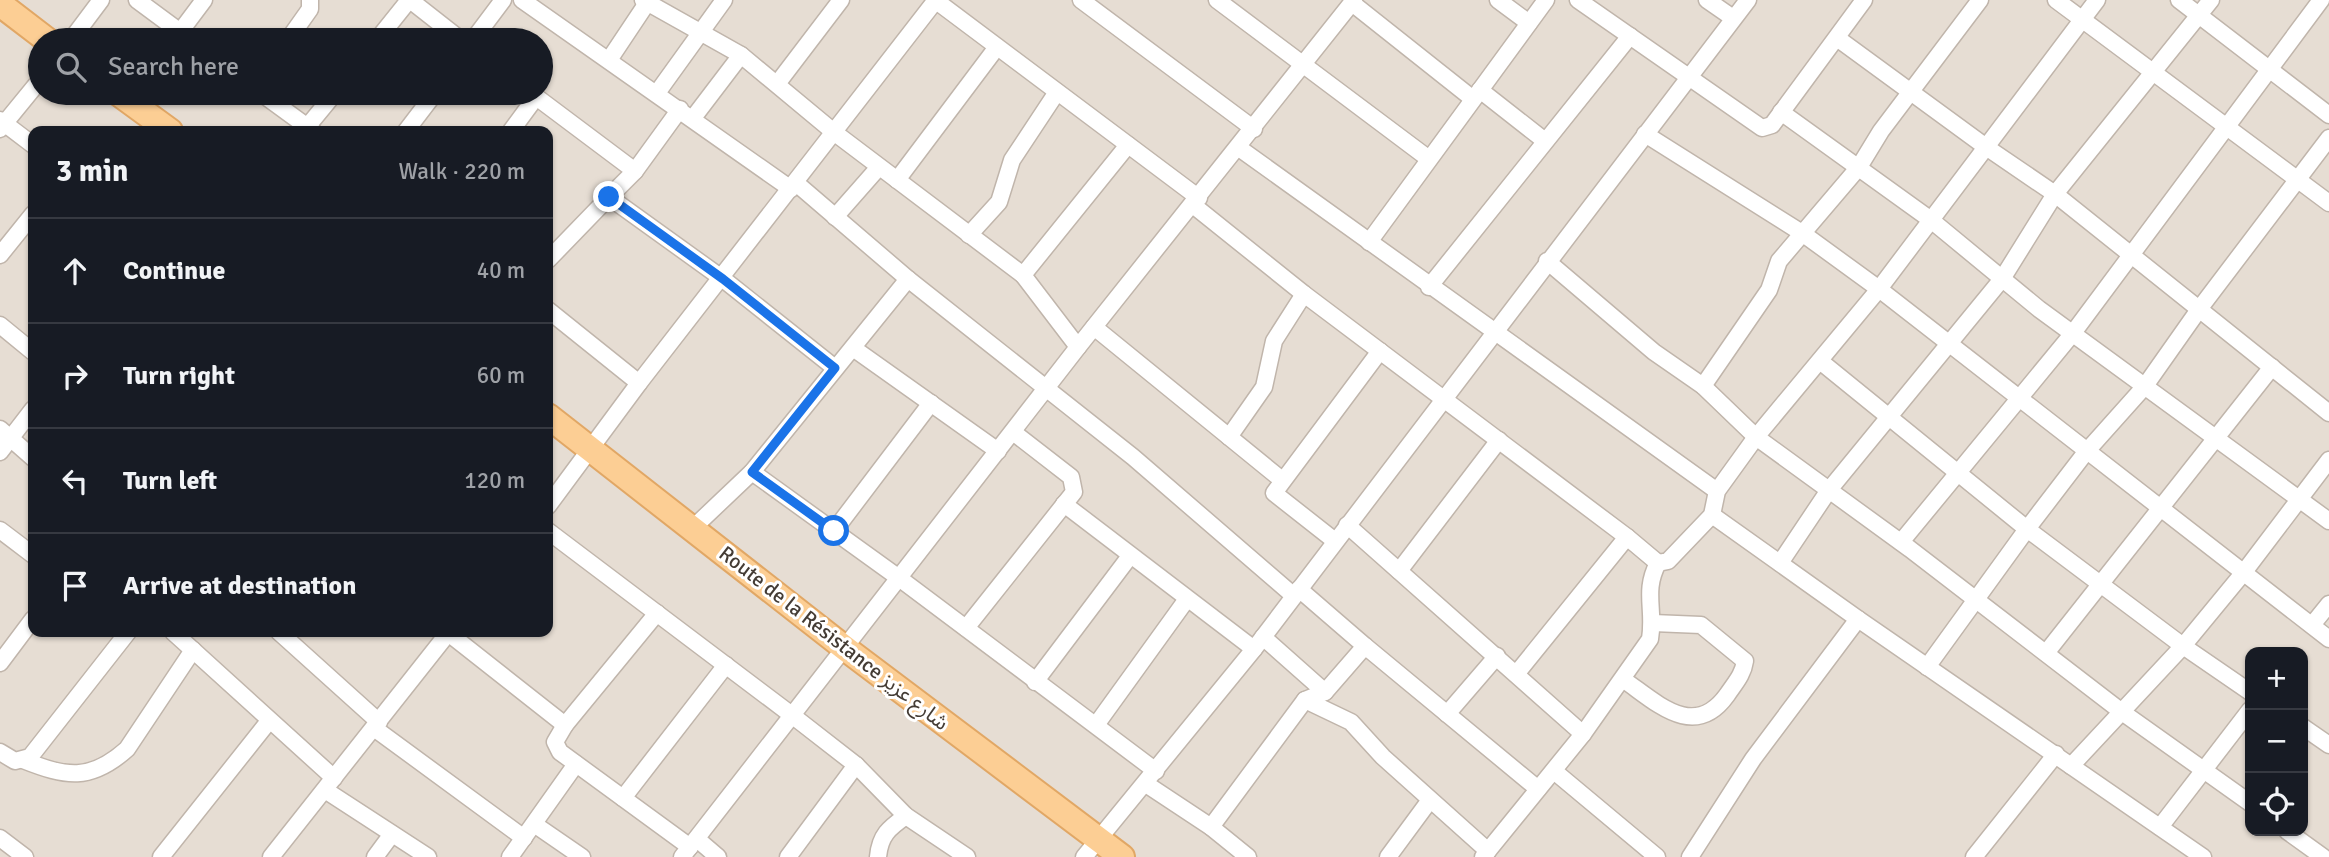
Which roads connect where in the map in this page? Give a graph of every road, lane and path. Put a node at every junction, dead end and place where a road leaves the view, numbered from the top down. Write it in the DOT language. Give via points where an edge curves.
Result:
graph roads {
  1 [pos="101,0"];
  2 [pos="137,0"];
  3 [pos="204,0"];
  4 [pos="310,0"];
  5 [pos="409,0"];
  6 [pos="503,0"];
  7 [pos="522,0"];
  8 [pos="724,0"];
  9 [pos="841,0"];
  10 [pos="936,0"];
  11 [pos="1081,0"];
  12 [pos="1217,0"];
  13 [pos="1498,0"];
  14 [pos="1546,0"];
  15 [pos="1578,0"];
  16 [pos="1707,0"];
  17 [pos="1748,0"];
  18 [pos="1864,0"];
  19 [pos="1980,0"];
  20 [pos="2056,0"];
  21 [pos="2097,0"];
  22 [pos="2179,0"];
  23 [pos="2211,0"];
  24 [pos="2321,0"];
  25 [pos="1353,1"];
  26 [pos="645,2"];
  27 [pos="0,4"];
  28 [pos="1238,6"];
  29 [pos="2200,15"];
  30 [pos="1734,18"];
  31 [pos="2082,20"];
  32 [pos="1529,23"];
  33 [pos="31,28"];
  34 [pos="80,28"];
  35 [pos="175,28"];
  36 [pos="190,28"];
  37 [pos="297,28"];
  38 [pos="387,28"];
  39 [pos="445,28"];
  40 [pos="482,28"];
  41 [pos="698,33"];
  42 [pos="1630,36"];
  43 [pos="1837,38"];
  44 [pos="997,47"];
  45 [pos="741,55"];
  46 [pos="609,60"];
  47 [pos="1304,65"];
  48 [pos="2270,71"];
  49 [pos="2152,73"];
  50 [pos="1689,77"];
  51 [pos="777,84"];
  52 [pos="1057,92"];
  53 [pos="657,93"];
  54 [pos="1911,93"];
  55 [pos="28,94"];
  56 [pos="1477,95"];
  57 [pos="134,105"];
  58 [pos="277,105"];
  59 [pos="327,105"];
  60 [pos="426,105"];
  61 [pos="527,105"];
  62 [pos="546,105"];
  63 [pos="1781,112"];
  64 [pos="687,113"];
  65 [pos="2329,115"];
  66 [pos="2,124"];
  67 [pos="163,126"];
  68 [pos="306,126"];
  69 [pos="312,126"];
  70 [pos="410,126"];
  71 [pos="515,126"];
  72 [pos="1254,129"];
  73 [pos="2226,129"];
  74 [pos="835,133"];
  75 [pos="1645,134"];
  76 [pos="2329,138"];
  77 [pos="1545,141"];
  78 [pos="28,142"];
  79 [pos="1128,145"];
  80 [pos="1986,147"];
  81 [pos="1239,148"];
  82 [pos="1429,159"];
  83 [pos="879,167"];
  84 [pos="1859,167"];
  85 [pos="635,171"];
  86 [pos="897,180"];
  87 [pos="2298,181"];
  88 [pos="793,186"];
  89 [pos="2055,194"];
  90 [pos="609,197"];
  91 [pos="1196,201"];
  92 [pos="2329,203"];
  93 [pos="835,218"];
  94 [pos="28,220"];
  95 [pos="1931,220"];
  96 [pos="1802,233"];
  97 [pos="969,234"];
  98 [pos="1369,242"];
  99 [pos="2130,253"];
  100 [pos="0,255"];
  101 [pos="553,255"];
  102 [pos="1547,261"];
  103 [pos="1023,275"];
  104 [pos="723,279"];
  105 [pos="908,279"];
  106 [pos="2002,279"];
  107 [pos="1429,286"];
  108 [pos="1879,289"];
  109 [pos="1304,294"];
  110 [pos="2200,308"];
  111 [pos="553,314"];
  112 [pos="0,325"];
  113 [pos="1094,327"];
  114 [pos="1492,332"];
  115 [pos="2073,333"];
  116 [pos="1951,345"];
  117 [pos="1077,347"];
  118 [pos="28,348"];
  119 [pos="853,348"];
  120 [pos="1380,351"];
  121 [pos="1820,360"];
  122 [pos="2272,367"];
  123 [pos="835,368"];
  124 [pos="639,383"];
  125 [pos="1703,386"];
  126 [pos="2145,386"];
  127 [pos="1047,388"];
  128 [pos="2018,398"];
  129 [pos="1442,399"];
  130 [pos="931,403"];
  131 [pos="28,413"];
  132 [pos="2329,413"];
  133 [pos="1888,416"];
  134 [pos="553,420"];
  135 [pos="1013,432"];
  136 [pos="6,433"];
  137 [pos="1229,437"];
  138 [pos="1756,438"];
  139 [pos="2217,438"];
  140 [pos="1499,440"];
  141 [pos="593,449"];
  142 [pos="998,451"];
  143 [pos="0,452"];
  144 [pos="2086,452"];
  145 [pos="28,453"];
  146 [pos="2329,460"];
  147 [pos="752,472"];
  148 [pos="1959,474"];
  149 [pos="1282,480"];
  150 [pos="1829,490"];
  151 [pos="1717,491"];
  152 [pos="2300,498"];
  153 [pos="553,500"];
  154 [pos="1065,504"];
  155 [pos="2161,509"];
  156 [pos="1712,515"];
  157 [pos="2329,521"];
  158 [pos="1347,525"];
  159 [pos="693,528"];
  160 [pos="2027,529"];
  161 [pos="0,530"];
  162 [pos="834,531"];
  163 [pos="553,535"];
  164 [pos="1627,537"];
  165 [pos="1335,541"];
  166 [pos="1901,542"];
  167 [pos="28,551"];
  168 [pos="1130,556"];
  169 [pos="1780,563"];
  170 [pos="1658,564"];
  171 [pos="1399,570"];
  172 [pos="2244,572"];
  173 [pos="899,578"];
  174 [pos="2099,585"];
  175 [pos="1296,593"];
  176 [pos="1187,599"];
  177 [pos="1976,599"];
  178 [pos="2329,604"];
  179 [pos="656,613"];
  180 [pos="1858,620"];
  181 [pos="1653,623"];
  182 [pos="2312,625"];
  183 [pos="28,626"];
  184 [pos="966,628"];
  185 [pos="124,637"];
  186 [pos="179,637"];
  187 [pos="284,637"];
  188 [pos="444,637"];
  189 [pos="454,637"];
  190 [pos="2329,639"];
  191 [pos="1258,643"];
  192 [pos="1365,646"];
  193 [pos="2183,646"];
  194 [pos="846,649"];
  195 [pos="193,650"];
  196 [pos="2046,653"];
  197 [pos="1496,656"];
  198 [pos="0,663"];
  199 [pos="726,665"];
  200 [pos="1927,667"];
  201 [pos="1517,673"];
  202 [pos="1623,680"];
  203 [pos="1035,682"];
  204 [pos="2245,689"];
  205 [pos="1325,692"];
  206 [pos="1305,700"];
  207 [pos="2122,712"];
  208 [pos="1447,714"];
  209 [pos="793,716"];
  210 [pos="2245,717"];
  211 [pos="269,721"];
  212 [pos="376,725"];
  213 [pos="565,726"];
  214 [pos="1096,726"];
  215 [pos="2308,730"];
  216 [pos="1583,734"];
  217 [pos="2329,745"];
  218 [pos="0,752"];
  219 [pos="2056,754"];
  220 [pos="23,760"];
  221 [pos="576,764"];
  222 [pos="856,765"];
  223 [pos="2071,766"];
  224 [pos="2205,770"];
  225 [pos="1554,771"];
  226 [pos="1151,778"];
  227 [pos="330,784"];
  228 [pos="1538,789"];
  229 [pos="623,798"];
  230 [pos="2245,799"];
  231 [pos="1430,800"];
  232 [pos="906,816"];
  233 [pos="1211,827"];
  234 [pos="2160,827"];
  235 [pos="529,831"];
  236 [pos="392,834"];
  237 [pos="2294,836"];
  238 [pos="0,838"];
  239 [pos="690,847"];
  240 [pos="1091,848"];
  241 [pos="1485,854"];
  242 [pos="166,855"];
  243 [pos="25,857"];
  244 [pos="271,857"];
  245 [pos="375,857"];
  246 [pos="428,857"];
  247 [pos="510,857"];
  248 [pos="582,857"];
  249 [pos="718,857"];
  250 [pos="788,857"];
  251 [pos="878,857"];
  252 [pos="967,857"];
  253 [pos="1122,857"];
  254 [pos="1248,857"];
  255 [pos="1388,857"];
  256 [pos="1657,857"];
  257 [pos="1690,857"];
  258 [pos="1974,857"];
  259 [pos="2203,857"];
  260 [pos="2323,857"];
  1 -- 34 [label="street"];
  2 -- 35 [label="street"];
  3 -- 36 [label="street"];
  4 -- 37 [label="street" via="310,9"];
  5 -- 38 [label="street"];
  5 -- 39 [label="street"];
  6 -- 40 [label="street"];
  7 -- 46 [label="street"];
  8 -- 41 [label="street"];
  9 -- 51 [label="street"];
  10 -- 44 [label="street"];
  10 -- 74 [label="street"];
  11 -- 72 [label="street"];
  12 -- 28 [label="street"];
  13 -- 32 [label="street"];
  14 -- 32 [label="street"];
  15 -- 42 [label="street"];
  16 -- 30 [label="street"];
  17 -- 30 [label="street"];
  18 -- 43 [label="street"];
  19 -- 54 [label="street"];
  20 -- 31 [label="street"];
  21 -- 31 [label="street"];
  22 -- 29 [label="street"];
  23 -- 29 [label="street"];
  24 -- 48 [label="street"];
  25 -- 47 [label="street"];
  25 -- 56 [label="street"];
  26 -- 41 [label="street"];
  26 -- 46 [label="street"];
  27 -- 33 [label="main road"];
  28 -- 47 [label="street"];
  29 -- 48 [label="street"];
  29 -- 49 [label="street"];
  30 -- 50 [label="street"];
  31 -- 49 [label="street"];
  31 -- 80 [label="street"];
  32 -- 56 [label="street"];
  41 -- 45 [label="street"];
  41 -- 53 [label="street"];
  42 -- 50 [label="street"];
  42 -- 77 [label="street"];
  43 -- 54 [label="street"];
  43 -- 63 [label="street"];
  44 -- 52 [label="street"];
  44 -- 86 [label="street"];
  45 -- 51 [label="street"];
  45 -- 64 [label="street"];
  46 -- 53 [label="street"];
  47 -- 72 [label="street"];
  47 -- 82 [label="street"];
  48 -- 65 [label="street"];
  48 -- 73 [label="street"];
  49 -- 73 [label="street"];
  49 -- 89 [label="street"];
  50 -- 63 [label="street" via="1757,127 1772,125"];
  50 -- 75 [label="street"];
  51 -- 74 [label="street"];
  52 -- 79 [label="street"];
  52 -- 97 [label="street" via="1012,160 999,202"];
  53 -- 64 [label="street"];
  54 -- 80 [label="street"];
  54 -- 84 [label="street"];
  55 -- 66 [label="street"];
  56 -- 77 [label="street"];
  56 -- 82 [label="street"];
  57 -- 67 [label="main road"];
  58 -- 68 [label="street"];
  59 -- 69 [label="street"];
  60 -- 70 [label="street"];
  61 -- 71 [label="street"];
  62 -- 85 [label="street"];
  63 -- 84 [label="street"];
  64 -- 85 [label="street"];
  64 -- 88 [label="street"];
  66 -- 78 [label="street"];
  72 -- 81 [label="street"];
  73 -- 87 [label="street"];
  73 -- 99 [label="street"];
  74 -- 83 [label="street"];
  74 -- 88 [label="street"];
  75 -- 96 [label="street"];
  75 -- 102 [label="street"];
  76 -- 87 [label="street"];
  77 -- 107 [label="street"];
  79 -- 91 [label="street"];
  79 -- 103 [label="street"];
  80 -- 89 [label="street"];
  80 -- 95 [label="street"];
  81 -- 91 [label="street"];
  81 -- 98 [label="street"];
  82 -- 98 [label="street"];
  83 -- 86 [label="street"];
  83 -- 93 [label="street"];
  84 -- 95 [label="street"];
  84 -- 96 [label="street"];
  85 -- 90 [label="street"];
  86 -- 97 [label="street"];
  87 -- 92 [label="street"];
  87 -- 110 [label="street"];
  88 -- 93 [label="street"];
  88 -- 104 [label="street"];
  89 -- 99 [label="street"];
  89 -- 106 [label="street"];
  90 -- 101 [label="street"];
  90 -- 104 [label="street"];
  91 -- 109 [label="street"];
  91 -- 113 [label="street"];
  93 -- 105 [label="street"];
  94 -- 100 [label="street"];
  95 -- 106 [label="street"];
  95 -- 108 [label="street"];
  96 -- 108 [label="street"];
  96 -- 125 [label="street" via="1779,261 1769,290"];
  97 -- 103 [label="street"];
  98 -- 107 [label="street"];
  99 -- 110 [label="street"];
  99 -- 115 [label="street"];
  102 -- 114 [label="street"];
  102 -- 125 [label="street" via="1654,352"];
  103 -- 117 [label="street"];
  104 -- 123 [label="street"];
  104 -- 124 [label="street"];
  105 -- 119 [label="street"];
  105 -- 127 [label="street"];
  106 -- 115 [label="street"];
  106 -- 116 [label="street"];
  107 -- 114 [label="street"];
  108 -- 116 [label="street"];
  108 -- 121 [label="street"];
  109 -- 120 [label="street"];
  109 -- 137 [label="street" via="1274,341 1264,387"];
  110 -- 122 [label="street"];
  110 -- 126 [label="street"];
  111 -- 124 [label="street"];
  112 -- 118 [label="street"];
  113 -- 117 [label="street"];
  113 -- 137 [label="street"];
  114 -- 129 [label="street"];
  114 -- 151 [label="street"];
  115 -- 126 [label="street"];
  115 -- 128 [label="street"];
  116 -- 128 [label="street"];
  116 -- 133 [label="street"];
  117 -- 127 [label="street"];
  119 -- 123 [label="street"];
  119 -- 130 [label="street"];
  120 -- 129 [label="street"];
  120 -- 149 [label="street"];
  121 -- 133 [label="street"];
  121 -- 138 [label="street"];
  122 -- 132 [label="street"];
  122 -- 139 [label="street"];
  123 -- 147 [label="street"];
  124 -- 141 [label="street"];
  125 -- 138 [label="street"];
  126 -- 139 [label="street"];
  126 -- 144 [label="street"];
  127 -- 135 [label="street"];
  127 -- 175 [label="street"];
  128 -- 144 [label="street"];
  128 -- 148 [label="street"];
  129 -- 140 [label="street"];
  129 -- 158 [label="street"];
  130 -- 142 [label="street"];
  130 -- 162 [label="street"];
  131 -- 136 [label="street"];
  133 -- 148 [label="street"];
  133 -- 150 [label="street"];
  134 -- 141 [label="main road, Route de la Résistance شارع عزيز"];
  135 -- 142 [label="street"];
  135 -- 154 [label="street" via="1072,477 1074,492"];
  136 -- 143 [label="street"];
  136 -- 145 [label="street"];
  137 -- 149 [label="street"];
  138 -- 150 [label="street"];
  138 -- 151 [label="street"];
  139 -- 152 [label="street"];
  139 -- 155 [label="street"];
  140 -- 164 [label="street"];
  140 -- 171 [label="street"];
  141 -- 153 [label="street"];
  141 -- 159 [label="main road, Route de la Résistance شارع عزيز"];
  142 -- 173 [label="street"];
  144 -- 155 [label="street"];
  144 -- 160 [label="street"];
  146 -- 152 [label="street"];
  147 -- 159 [label="street"];
  147 -- 162 [label="street"];
  148 -- 160 [label="street"];
  148 -- 166 [label="street"];
  149 -- 165 [label="street" via="1275,488 1276,496"];
  150 -- 166 [label="street"];
  150 -- 169 [label="street"];
  151 -- 156 [label="street"];
  152 -- 157 [label="street"];
  152 -- 172 [label="street"];
  154 -- 168 [label="street"];
  154 -- 184 [label="street"];
  155 -- 172 [label="street"];
  155 -- 174 [label="street"];
  156 -- 169 [label="street"];
  156 -- 170 [label="street" via="1668,561"];
  158 -- 165 [label="street"];
  158 -- 171 [label="street"];
  159 -- 194 [label="main road, Route de la Résistance شارع عزيز"];
  160 -- 174 [label="street"];
  160 -- 177 [label="street"];
  161 -- 167 [label="street"];
  162 -- 173 [label="street"];
  163 -- 179 [label="street"];
  164 -- 170 [label="street"];
  164 -- 201 [label="street"];
  165 -- 175 [label="street"];
  166 -- 177 [label="street"];
  168 -- 176 [label="street"];
  168 -- 203 [label="street"];
  169 -- 180 [label="street"];
  170 -- 181 [label="street" via="1648,581"];
  171 -- 197 [label="street"];
  172 -- 182 [label="street"];
  172 -- 193 [label="street"];
  173 -- 184 [label="street"];
  173 -- 194 [label="street"];
  174 -- 193 [label="street"];
  174 -- 196 [label="street"];
  175 -- 191 [label="street"];
  175 -- 192 [label="street"];
  176 -- 191 [label="street"];
  176 -- 214 [label="street"];
  177 -- 196 [label="street"];
  177 -- 200 [label="street"];
  178 -- 182 [label="street"];
  179 -- 199 [label="street"];
  179 -- 213 [label="street"];
  180 -- 200 [label="street"];
  180 -- 257 [label="street" via="1753,759"];
  181 -- 202 [label="street" via="1650,639"];
  181 -- 202 [label="street" via="1701,625 1739,654 1745,661 1743,672 1723,701 1691,718 1676,716"];
  182 -- 190 [label="street"];
  183 -- 198 [label="street"];
  184 -- 203 [label="street"];
  185 -- 220 [label="street" via="30,757"];
  186 -- 195 [label="street"];
  187 -- 212 [label="street"];
  188 -- 212 [label="street"];
  189 -- 213 [label="street"];
  191 -- 205 [label="street"];
  191 -- 226 [label="street"];
  192 -- 205 [label="street"];
  192 -- 208 [label="street"];
  193 -- 204 [label="street"];
  193 -- 207 [label="street"];
  194 -- 209 [label="street"];
  194 -- 240 [label="main road, Route de la Résistance شارع عزيز"];
  195 -- 211 [label="street"];
  195 -- 220 [label="street" via="127,749 113,761 80,774 59,774"];
  196 -- 207 [label="street"];
  197 -- 201 [label="street"];
  197 -- 208 [label="street"];
  199 -- 209 [label="street"];
  199 -- 229 [label="street"];
  200 -- 219 [label="street"];
  201 -- 216 [label="street"];
  202 -- 216 [label="street"];
  203 -- 214 [label="street"];
  205 -- 206 [label="street"];
  206 -- 231 [label="street" via="1351,722"];
  206 -- 233 [label="street"];
  207 -- 223 [label="street"];
  207 -- 224 [label="street"];
  208 -- 228 [label="street"];
  209 -- 222 [label="street"];
  209 -- 239 [label="street"];
  210 -- 224 [label="street"];
  211 -- 227 [label="street"];
  211 -- 242 [label="street"];
  212 -- 227 [label="street"];
  212 -- 235 [label="street"];
  213 -- 221 [label="street" via="555,742"];
  214 -- 226 [label="street"];
  215 -- 217 [label="street"];
  216 -- 225 [label="street"];
  218 -- 220 [label="street" via="15,761"];
  219 -- 223 [label="street"];
  219 -- 258 [label="street"];
  221 -- 229 [label="street"];
  221 -- 235 [label="street"];
  222 -- 232 [label="street"];
  222 -- 250 [label="street"];
  223 -- 234 [label="street"];
  224 -- 230 [label="street"];
  224 -- 234 [label="street"];
  225 -- 228 [label="street"];
  225 -- 256 [label="street"];
  226 -- 233 [label="street"];
  226 -- 240 [label="street"];
  227 -- 236 [label="street"];
  227 -- 244 [label="street"];
  228 -- 241 [label="street"];
  229 -- 239 [label="street"];
  231 -- 241 [label="street"];
  231 -- 255 [label="street"];
  232 -- 251 [label="street" via="887,829"];
  232 -- 252 [label="street"];
  233 -- 254 [label="street"];
  234 -- 259 [label="street"];
  235 -- 247 [label="street"];
  235 -- 248 [label="street"];
  236 -- 245 [label="street"];
  236 -- 246 [label="street"];
  237 -- 260 [label="street"];
  238 -- 243 [label="street"];
  239 -- 249 [label="street"];
  240 -- 253 [label="main road, Route de la Résistance شارع عزيز"];
}
